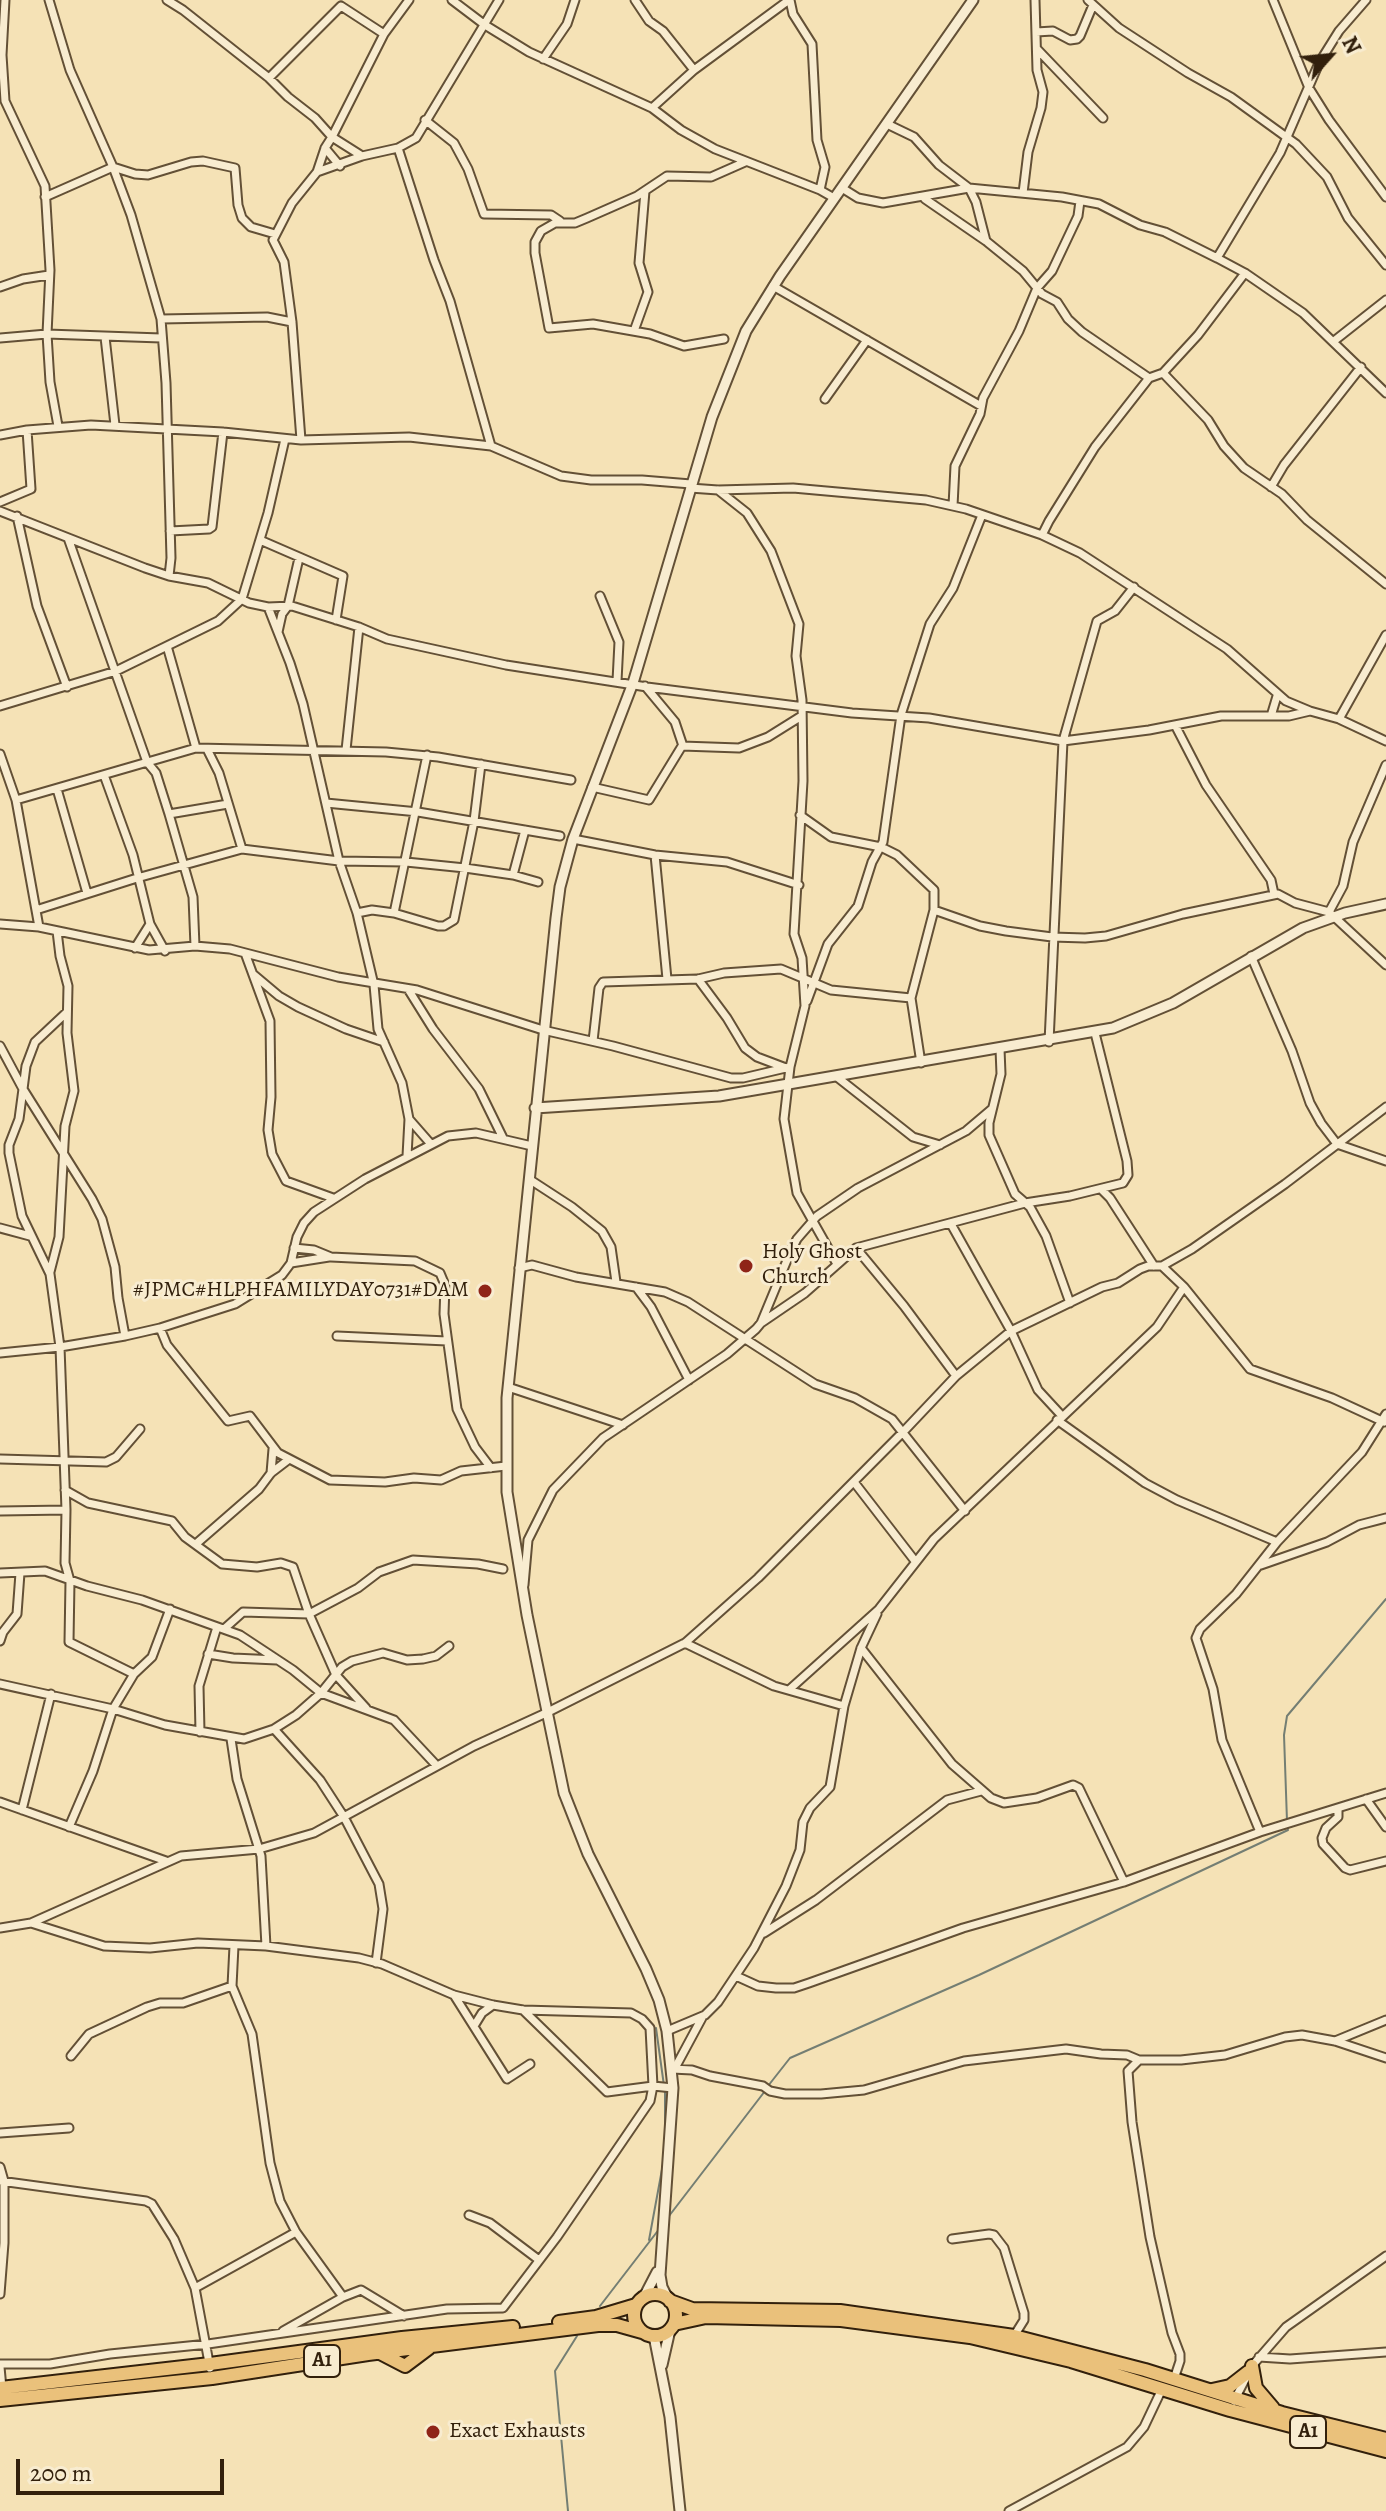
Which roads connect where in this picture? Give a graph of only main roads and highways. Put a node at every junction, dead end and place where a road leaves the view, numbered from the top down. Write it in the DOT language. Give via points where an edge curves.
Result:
graph roads {
  1 [pos="669,2300"];
  2 [pos="640,2301"];
  3 [pos="672,2327"];
  4 [pos="648,2334"];
  5 [pos="211,2371"];
  6 [pos="1201,2388"];
  7 [pos="1,2392"];
  8 [pos="1233,2405"];
  9 [pos="1282,2413"];
  10 [pos="1386,2439"];
  11 [pos="1386,2451"];
  1 -- 2 [label="highway, A1" via="656,2294"];
  1 -- 3 [label="highway" via="676,2312"];
  1 -- 6 [label="highway, A1" via="692,2309 840,2311 1014,2336"];
  2 -- 4 [label="highway" via="634,2320"];
  2 -- 5 [label="highway, A1" via="596,2317 402,2338"];
  3 -- 4 [label="highway, A1"];
  3 -- 8 [label="highway, A1" via="692,2318 743,2317 891,2326 1015,2347"];
  4 -- 5 [label="highway, A1" via="598,2325"];
  5 -- 7 [label="highway, A1"];
  6 -- 8 [label="highway, A1"];
  6 -- 9 [label="highway" via="1224,2388 1253,2365 1261,2396"];
  8 -- 9 [label="highway, A1"];
  8 -- 11 [label="highway, A1"];
  9 -- 10 [label="highway, A1"];
}
